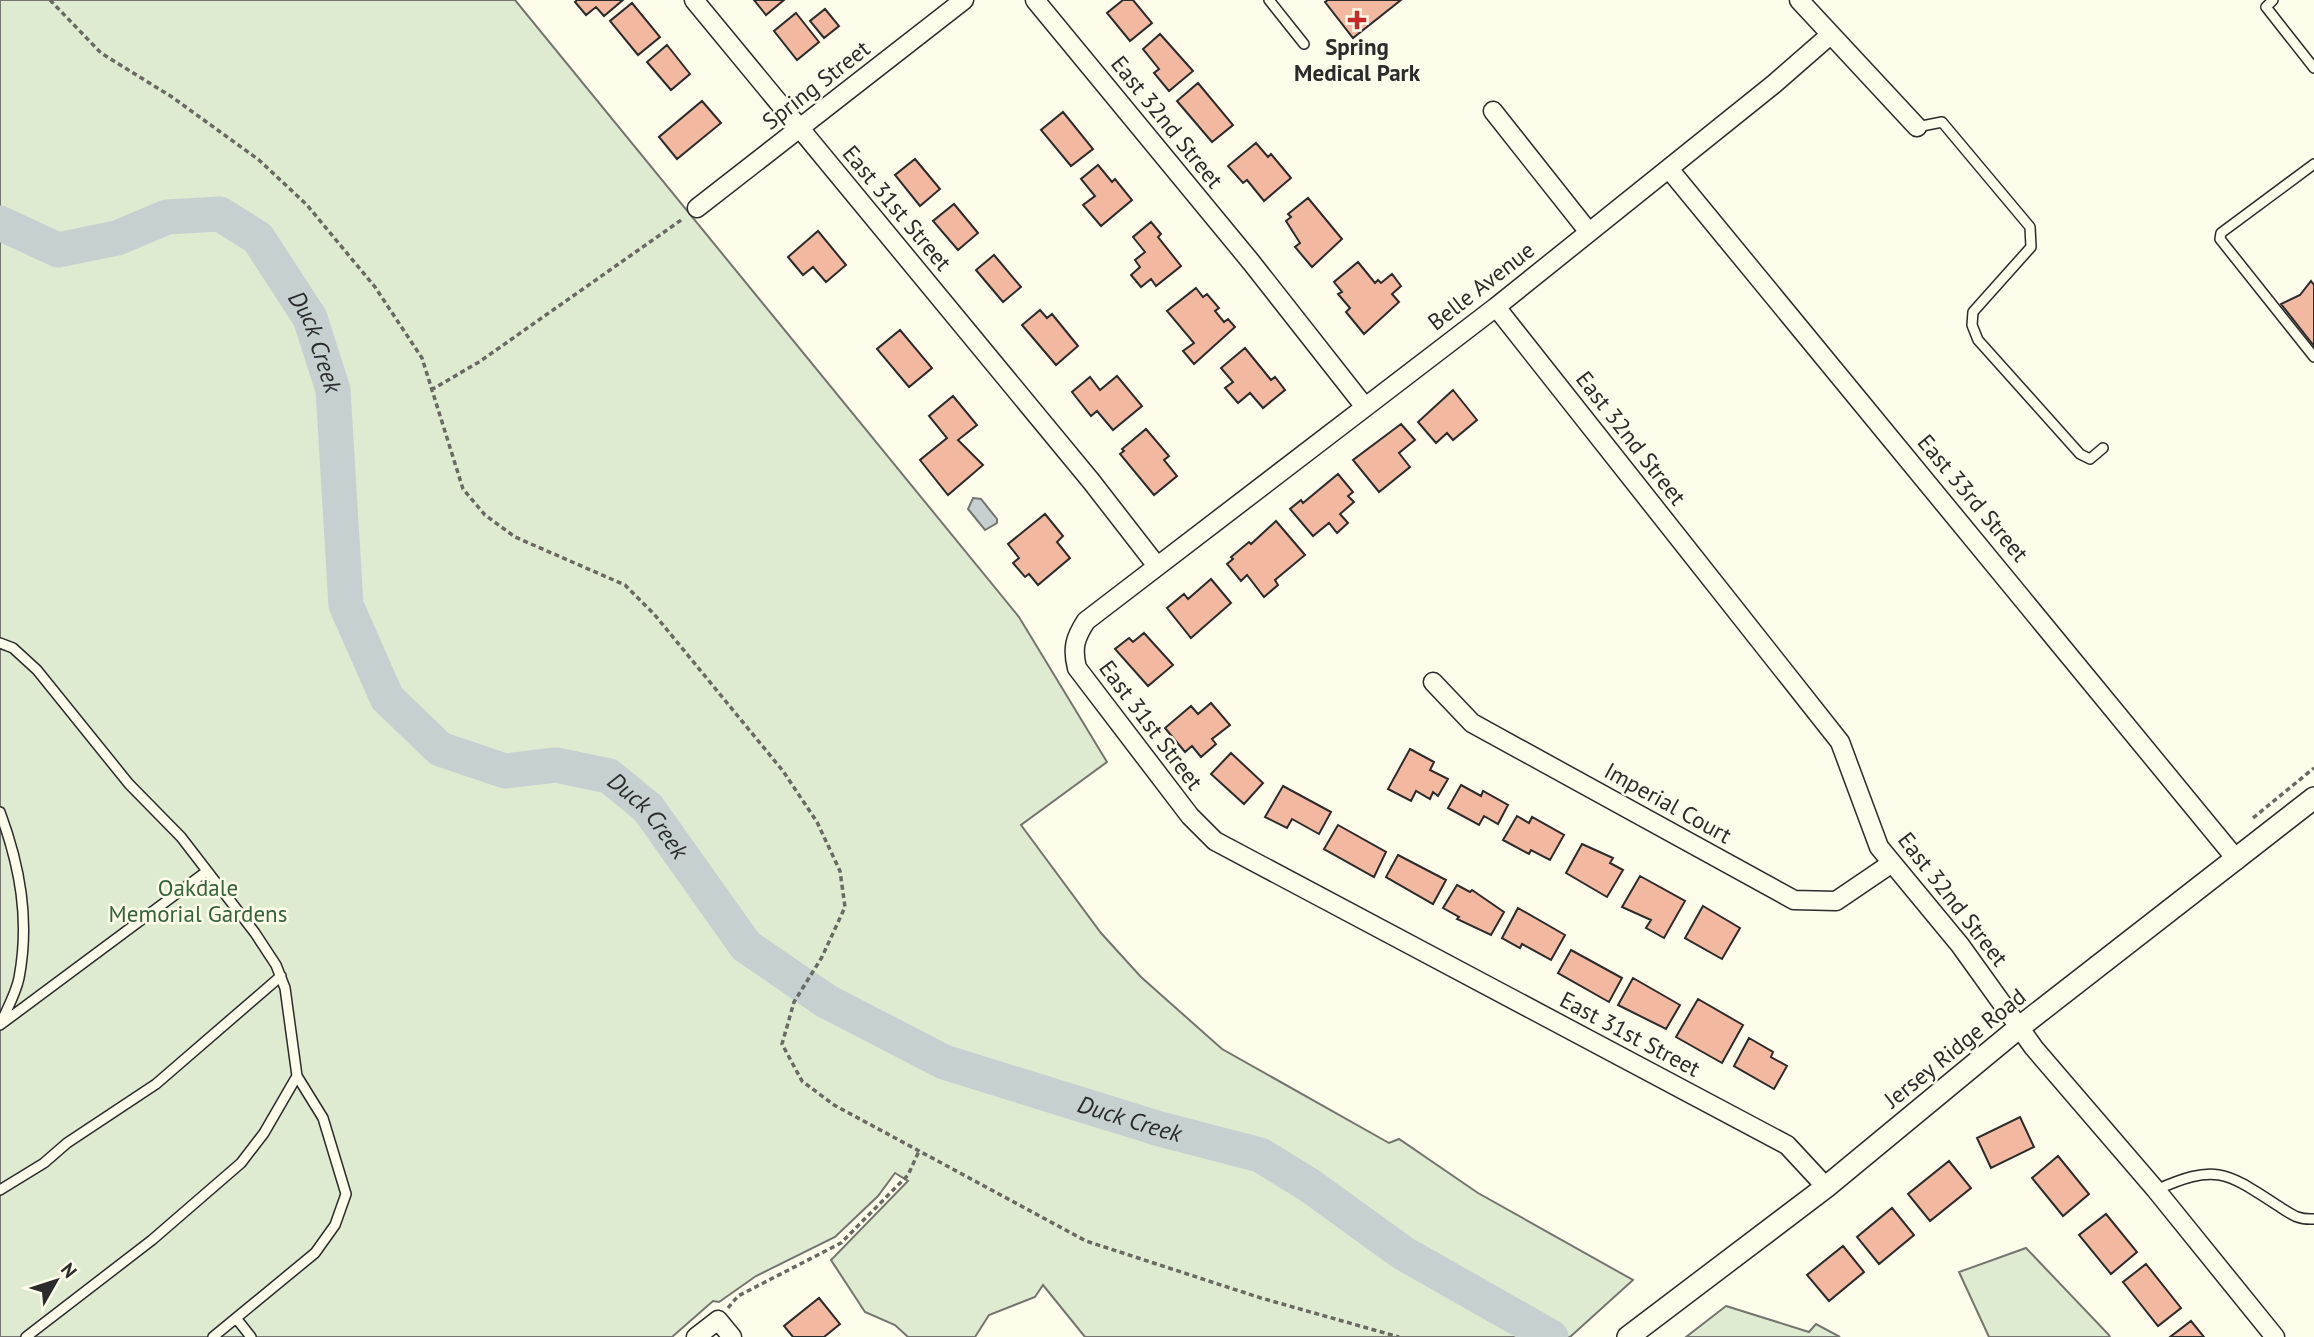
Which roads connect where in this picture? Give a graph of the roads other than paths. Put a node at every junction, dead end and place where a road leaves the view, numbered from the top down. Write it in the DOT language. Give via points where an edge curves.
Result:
graph roads {
  1 [pos="694,0"];
  2 [pos="964,0"];
  3 [pos="1035,0"];
  4 [pos="1269,0"];
  5 [pos="1799,0"];
  6 [pos="2273,0"];
  7 [pos="1829,36"];
  8 [pos="1304,44"];
  9 [pos="2314,68"];
  10 [pos="1493,111"];
  11 [pos="1917,127"];
  12 [pos="800,129"];
  13 [pos="2314,164"];
  14 [pos="1669,169"];
  15 [pos="697,208"];
  16 [pos="1588,231"];
  17 [pos="1496,307"];
  18 [pos="2314,357"];
  19 [pos="1365,407"];
  20 [pos="2103,448"];
  21 [pos="1157,566"];
  22 [pos="0,643"];
  23 [pos="1433,682"];
  24 [pos="2314,798"];
  25 [pos="0,812"];
  26 [pos="2237,860"];
  27 [pos="1892,863"];
  28 [pos="207,870"];
  29 [pos="281,976"];
  30 [pos="0,1025"];
  31 [pos="2021,1026"];
  32 [pos="297,1076"];
  33 [pos="1826,1187"];
  34 [pos="0,1190"];
  35 [pos="2156,1190"];
  36 [pos="2314,1219"];
  37 [pos="236,1318"];
  38 [pos="26,1337"];
  39 [pos="213,1337"];
  40 [pos="251,1337"];
  41 [pos="696,1337"];
  42 [pos="732,1337"];
  43 [pos="1628,1337"];
  44 [pos="2274,1337"];
  1 -- 12 [label="street, East 31st Street"];
  2 -- 12 [label="street, Spring Street"];
  3 -- 19 [label="street, East 32nd Street"];
  4 -- 8 [label="lane"];
  5 -- 7 [label="street"];
  6 -- 9 [label="lane" via="2266,7"];
  7 -- 11 [label="street"];
  7 -- 14 [label="street, Belle Avenue"];
  10 -- 16 [label="street"];
  11 -- 20 [label="lane" via="1942,122 2030,227 2031,247 1973,312 1978,340 2080,454 2090,459"];
  12 -- 15 [label="street, Spring Street"];
  12 -- 21 [label="street, East 31st Street"];
  13 -- 18 [label="lane" via="2221,233 2220,239"];
  14 -- 16 [label="street, Belle Avenue"];
  14 -- 26 [label="street, East 33rd Street"];
  16 -- 17 [label="street, Belle Avenue"];
  17 -- 19 [label="street, Belle Avenue"];
  17 -- 27 [label="street, East 32nd Street" via="1840,742 1879,847"];
  19 -- 21 [label="street, Belle Avenue"];
  21 -- 33 [label="street, East 31st Street" via="1086,621 1073,651 1077,668 1190,816 1215,841 1787,1145"];
  22 -- 28 [label="lane" via="13,648 37,670 129,784"];
  23 -- 27 [label="street, Imperial Court" via="1472,723 1794,900 1836,901"];
  24 -- 26 [label="street, Jersey Ridge Road"];
  25 -- 30 [label="lane" via="23,890 24,933 19,980"];
  26 -- 31 [label="street, Jersey Ridge Road"];
  27 -- 31 [label="street, East 32nd Street"];
  28 -- 29 [label="lane"];
  28 -- 30 [label="lane"];
  29 -- 32 [label="lane"];
  29 -- 34 [label="lane" via="156,1084"];
  31 -- 33 [label="street, Jersey Ridge Road"];
  31 -- 35 [label="street, East 32nd Street" via="2034,1048"];
  32 -- 37 [label="lane" via="323,1118 346,1194 335,1225 315,1253"];
  32 -- 38 [label="lane" via="264,1133 240,1163 152,1240"];
  33 -- 43 [label="street, Jersey Ridge Road"];
  35 -- 36 [label="lane" via="2192,1174 2221,1174 2300,1220"];
  35 -- 44 [label="street, East 32nd Street"];
  37 -- 39 [label="lane"];
  37 -- 40 [label="lane"];
  41 -- 42 [label="street" via="718,1320"];
}
